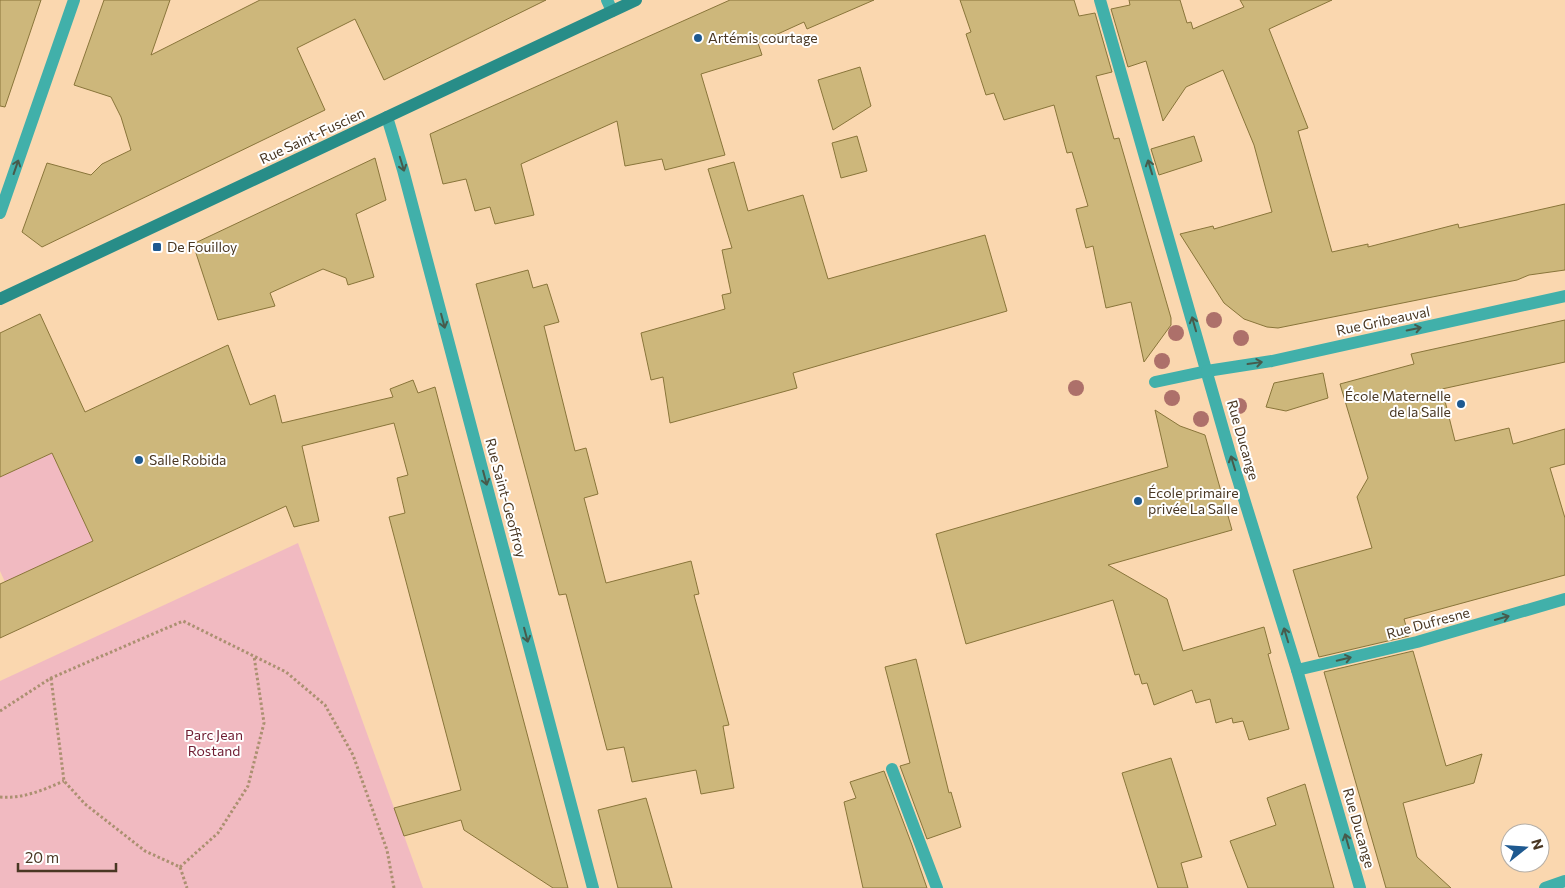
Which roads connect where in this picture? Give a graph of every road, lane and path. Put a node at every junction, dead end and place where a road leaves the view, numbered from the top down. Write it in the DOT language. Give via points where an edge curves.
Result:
graph roads {
  1 [pos="74,0"];
  2 [pos="636,0"];
  3 [pos="1100,0"];
  4 [pos="610,6"];
  5 [pos="387,117"];
  6 [pos="0,213"];
  7 [pos="1565,296"];
  8 [pos="0,299"];
  9 [pos="1206,371"];
  10 [pos="1155,382"];
  11 [pos="1565,599"];
  12 [pos="254,655"];
  13 [pos="1297,670"];
  14 [pos="51,678"];
  15 [pos="0,711"];
  16 [pos="892,769"];
  17 [pos="64,781"];
  18 [pos="0,797"];
  19 [pos="180,867"];
  20 [pos="1565,881"];
  21 [pos="187,888"];
  22 [pos="394,888"];
  23 [pos="593,888"];
  24 [pos="937,888"];
  25 [pos="1360,888"];
  26 [pos="1545,888"];
  6 -- 1 [label="street, one-way"];
  2 -- 4 [label="main road, Rue Saint-Fuscien"];
  9 -- 3 [label="street, Rue Ducange, one-way"];
  4 -- 5 [label="main road, Rue Saint-Fuscien"];
  5 -- 8 [label="main road, Rue Saint-Fuscien"];
  5 -- 23 [label="street, Rue Saint-Geoffroy, one-way" via="404,170"];
  9 -- 7 [label="street, Rue Gribeauval, one-way" via="1272,361"];
  9 -- 10 [label="street, Rue Gribeauval"];
  13 -- 9 [label="street, Rue Ducange, one-way"];
  13 -- 11 [label="street, Rue Dufresne, one-way" via="1416,642"];
  12 -- 14 [label="path" via="183,621"];
  12 -- 19 [label="path" via="264,723 248,786 218,833"];
  12 -- 22 [label="path" via="286,672 325,705 353,755 386,850"];
  25 -- 13 [label="street, Rue Ducange, one-way"];
  14 -- 15 [label="path"];
  14 -- 17 [label="path"];
  16 -- 24 [label="street"];
  17 -- 18 [label="path" via="42,791 14,798"];
  17 -- 19 [label="path" via="85,804 145,851"];
  19 -- 21 [label="path"];
  20 -- 26 [label="street"];
}
